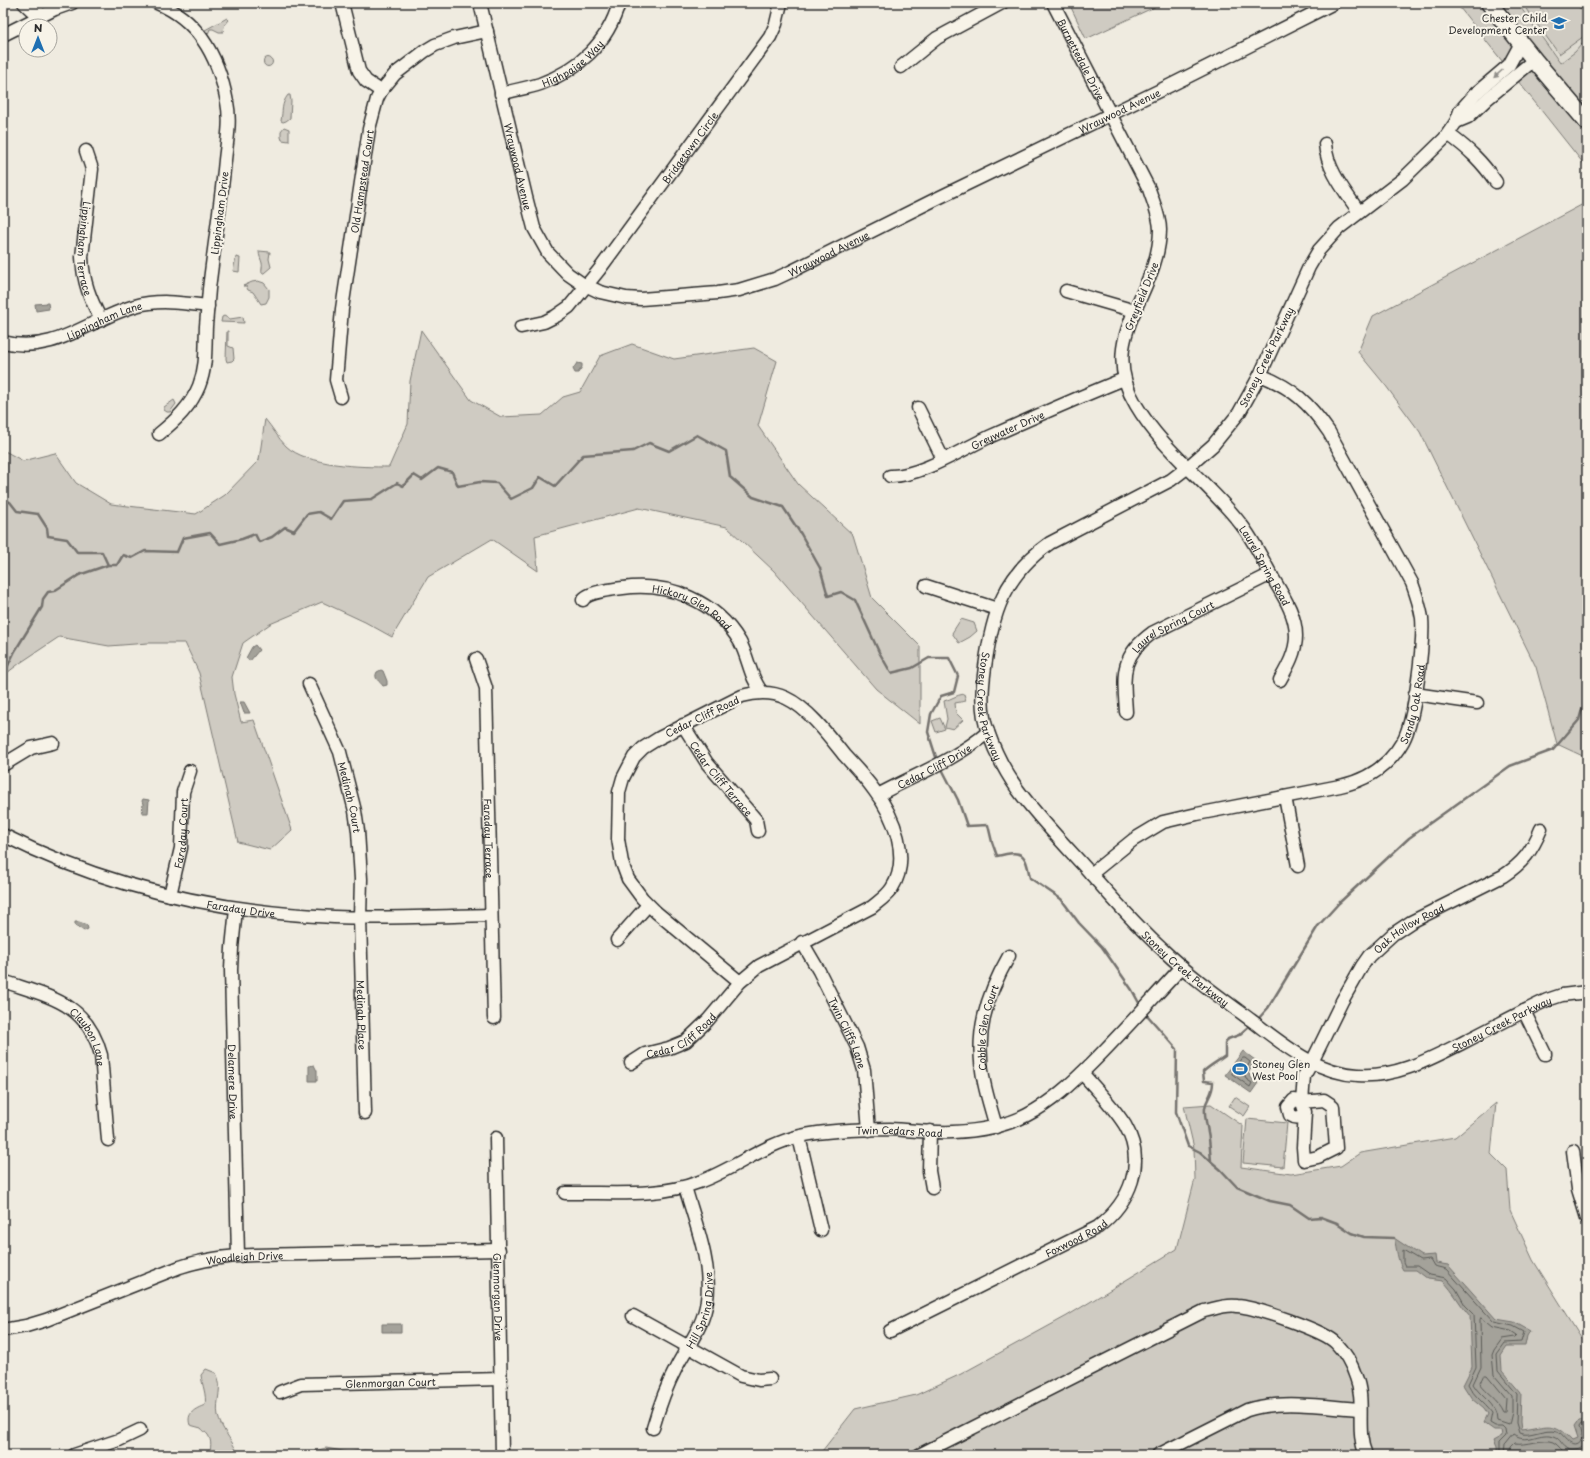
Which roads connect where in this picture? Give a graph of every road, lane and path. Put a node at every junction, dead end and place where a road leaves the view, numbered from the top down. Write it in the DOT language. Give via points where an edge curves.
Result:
graph roads {
  1 [pos="24,3"];
  2 [pos="36,3"];
  3 [pos="72,3"];
  4 [pos="157,3"];
  5 [pos="342,3"];
  6 [pos="480,3"];
  7 [pos="619,3"];
  8 [pos="781,3"];
  9 [pos="1002,3"];
  10 [pos="1053,3"];
  11 [pos="1334,3"];
  12 [pos="1489,3"];
  13 [pos="39,17"];
  14 [pos="487,31"];
  15 [pos="3,35"];
  16 [pos="1521,43"];
  17 [pos="1534,60"];
  18 [pos="901,67"];
  19 [pos="381,91"];
  20 [pos="501,94"];
  21 [pos="1109,115"];
  22 [pos="1456,122"];
  23 [pos="1587,122"];
  24 [pos="1448,134"];
  25 [pos="1325,144"];
  26 [pos="86,151"];
  27 [pos="1496,182"];
  28 [pos="1359,212"];
  29 [pos="586,286"];
  30 [pos="1066,291"];
  31 [pos="208,306"];
  32 [pos="1135,311"];
  33 [pos="101,320"];
  34 [pos="521,327"];
  35 [pos="3,342"];
  36 [pos="1260,375"];
  37 [pos="1124,379"];
  38 [pos="341,397"];
  39 [pos="918,408"];
  40 [pos="159,434"];
  41 [pos="943,459"];
  42 [pos="1188,467"];
  43 [pos="890,476"];
  44 [pos="1271,574"];
  45 [pos="926,586"];
  46 [pos="583,600"];
  47 [pos="997,610"];
  48 [pos="476,659"];
  49 [pos="1280,680"];
  50 [pos="309,684"];
  51 [pos="762,692"];
  52 [pos="1415,694"];
  53 [pos="1477,703"];
  54 [pos="1126,712"];
  55 [pos="683,725"];
  56 [pos="988,732"];
  57 [pos="53,743"];
  58 [pos="3,765"];
  59 [pos="190,771"];
  60 [pos="878,795"];
  61 [pos="1285,797"];
  62 [pos="1541,829"];
  63 [pos="758,831"];
  64 [pos="3,835"];
  65 [pos="1298,866"];
  66 [pos="1091,874"];
  67 [pos="170,895"];
  68 [pos="648,905"];
  69 [pos="236,908"];
  70 [pos="491,915"];
  71 [pos="360,917"];
  72 [pos="617,940"];
  73 [pos="802,942"];
  74 [pos="1009,956"];
  75 [pos="1182,967"];
  76 [pos="3,981"];
  77 [pos="740,982"];
  78 [pos="1587,992"];
  79 [pos="1524,1011"];
  80 [pos="494,1018"];
  81 [pos="1545,1054"];
  82 [pos="1312,1062"];
  83 [pos="631,1063"];
  84 [pos="1082,1073"];
  85 [pos="1304,1107"];
  86 [pos="365,1113"];
  87 [pos="996,1127"];
  88 [pos="869,1130"];
  89 [pos="930,1131"];
  90 [pos="799,1137"];
  91 [pos="496,1138"];
  92 [pos="108,1140"];
  93 [pos="1573,1151"];
  94 [pos="685,1187"];
  95 [pos="932,1188"];
  96 [pos="565,1193"];
  97 [pos="1587,1218"];
  98 [pos="821,1230"];
  99 [pos="499,1250"];
  100 [pos="238,1255"];
  101 [pos="633,1316"];
  102 [pos="3,1330"];
  103 [pos="890,1331"];
  104 [pos="688,1347"];
  105 [pos="501,1379"];
  106 [pos="770,1380"];
  107 [pos="280,1392"];
  108 [pos="1360,1409"];
  109 [pos="653,1428"];
  110 [pos="140,1430"];
  111 [pos="74,1455"];
  112 [pos="502,1455"];
  113 [pos="919,1455"];
  114 [pos="1158,1455"];
  115 [pos="1366,1455"];
  1 -- 13 [label="street"];
  2 -- 13 [label="street"];
  3 -- 13 [label="street"];
  4 -- 31 [label="street, Lippingham Drive" via="180,15 199,34 211,54 227,103 228,130"];
  5 -- 19 [label="street" via="358,71 366,81"];
  6 -- 14 [label="street, Wraywood Avenue"];
  7 -- 20 [label="street, Highpaige Way" via="602,40 582,60 554,78"];
  8 -- 29 [label="street, Bridgetown Circle" via="770,37"];
  9 -- 18 [label="street" via="937,38"];
  10 -- 21 [label="street, Burnettedale Drive"];
  11 -- 21 [label="street, Wraywood Avenue"];
  12 -- 16 [label="main road"];
  13 -- 15 [label="street"];
  14 -- 19 [label="street, Old Hampstead Court" via="434,45 409,61"];
  14 -- 20 [label="street, Wraywood Avenue"];
  16 -- 17 [label="main road"];
  16 -- 22 [label="street, Stoney Creek Parkway, one-way" via="1509,65 1475,94 1460,111"];
  17 -- 22 [label="street, Stoney Creek Parkway" via="1468,117"];
  17 -- 23 [label="main road"];
  19 -- 38 [label="street, Old Hampstead Court" via="369,129 343,304 336,380"];
  20 -- 29 [label="street, Wraywood Avenue" via="534,228 557,264"];
  21 -- 29 [label="street, Wraywood Avenue" via="790,272 755,286 718,293 641,299 614,296"];
  21 -- 32 [label="street, Greyfield Drive" via="1148,190 1160,228 1156,258"];
  22 -- 24 [label="street, Stoney Creek Parkway"];
  24 -- 27 [label="street" via="1470,150"];
  24 -- 28 [label="street, Stoney Creek Parkway" via="1403,179"];
  25 -- 28 [label="street" via="1334,174"];
  26 -- 33 [label="street, Lippingham Terrace" via="91,174 82,270 89,296"];
  28 -- 36 [label="street, Stoney Creek Parkway" via="1327,240 1309,267"];
  29 -- 34 [label="street, Bridgetown Circle" via="569,307 556,316 544,322"];
  30 -- 32 [label="street"];
  31 -- 33 [label="street, Lippingham Lane" via="170,302 148,303"];
  31 -- 40 [label="street, Lippingham Drive" via="206,357 200,385 187,408"];
  32 -- 37 [label="street, Greyfield Drive" via="1122,350"];
  33 -- 35 [label="street, Lippingham Lane" via="47,343 22,345"];
  36 -- 42 [label="street, Stoney Creek Parkway" via="1224,432"];
  36 -- 52 [label="street, Sandy Oak Road" via="1298,395 1320,419 1412,583 1422,619"];
  37 -- 41 [label="street, Greywater Drive" via="1060,405"];
  37 -- 42 [label="street, Greyfield Drive" via="1144,417 1167,447"];
  39 -- 41 [label="street"];
  41 -- 43 [label="street, Greywater Drive" via="907,475"];
  42 -- 44 [label="street, Laurel Spring Road" via="1240,522"];
  42 -- 47 [label="street, Stoney Creek Parkway" via="1170,480 1037,552 1014,578"];
  44 -- 49 [label="street, Laurel Spring Road" via="1291,612 1296,635 1294,654"];
  44 -- 54 [label="street, Laurel Spring Court" via="1152,633 1143,640 1134,649 1126,665"];
  45 -- 47 [label="street"];
  46 -- 51 [label="street, Hickory Glen Road" via="587,596 630,587 660,588 690,597 712,610 731,629 744,651 753,679"];
  47 -- 56 [label="street, Stoney Creek Parkway" via="989,638 982,691 983,712"];
  48 -- 70 [label="street, Faraday Terrace" via="486,688"];
  50 -- 71 [label="street, Medinah Court" via="340,752 355,810 360,854"];
  51 -- 55 [label="street, Cedar Cliff Road" via="742,696"];
  51 -- 60 [label="street, Cedar Cliff Road" via="780,695 803,709"];
  52 -- 53 [label="street"];
  52 -- 61 [label="street, Sandy Oak Road" via="1403,742 1387,763 1353,784"];
  55 -- 63 [label="street, Cedar Cliff Terrace" via="707,763 756,820"];
  55 -- 68 [label="street, Cedar Cliff Road" via="643,748 629,765 619,792 618,839 622,863 628,878"];
  56 -- 60 [label="street, Cedar Cliff Drive" via="949,760"];
  56 -- 66 [label="street, Stoney Creek Parkway" via="1018,790"];
  57 -- 58 [label="street" via="31,748"];
  59 -- 67 [label="street, Faraday Court" via="183,792 181,848"];
  60 -- 73 [label="street, Cedar Cliff Road" via="898,840 900,863 896,880 885,897 872,907"];
  61 -- 65 [label="street"];
  61 -- 66 [label="street, Sandy Oak Road" via="1163,822 1133,840"];
  62 -- 82 [label="street, Oak Hollow Road" via="1533,849 1514,869 1411,922 1380,944 1362,966"];
  64 -- 67 [label="street, Faraday Drive" via="81,869"];
  66 -- 75 [label="street, Stoney Creek Parkway" via="1162,950"];
  67 -- 69 [label="street, Faraday Drive"];
  68 -- 72 [label="street"];
  68 -- 77 [label="street, Cedar Cliff Road"];
  69 -- 71 [label="street, Faraday Drive" via="300,915"];
  69 -- 100 [label="street, Delamere Drive" via="231,970"];
  70 -- 71 [label="street, Faraday Drive"];
  70 -- 80 [label="street, Faraday Terrace"];
  71 -- 86 [label="street, Medinah Place"];
  73 -- 77 [label="street, Cedar Cliff Road" via="759,966"];
  73 -- 88 [label="street, Twin Cliffs Lane" via="857,1047 864,1070"];
  74 -- 87 [label="street, Cobble Glen Court" via="989,996 981,1041 983,1074"];
  75 -- 82 [label="street, Stoney Creek Parkway" via="1285,1046"];
  75 -- 84 [label="street, Twin Cedars Road"];
  76 -- 92 [label="street, Claybon Lane" via="72,1008 92,1030 101,1055"];
  77 -- 83 [label="street, Cedar Cliff Road" via="708,1020 686,1041 645,1054"];
  78 -- 79 [label="street, Stoney Creek Parkway" via="1562,995"];
  79 -- 81 [label="street"];
  79 -- 82 [label="street, Stoney Creek Parkway" via="1450,1049 1395,1072 1372,1076 1357,1075 1327,1069"];
  82 -- 85 [label="street, Oak Hollow Road" via="1304,1076"];
  84 -- 87 [label="street, Twin Cedars Road" via="1042,1107"];
  84 -- 103 [label="street, Foxwood Road" via="1118,1115 1134,1151 1133,1179 1118,1209 1098,1227"];
  85 -- 85 [label="street, Oak Hollow Road" via="1303,1147 1304,1160 1318,1157 1336,1148 1333,1106 1324,1100"];
  87 -- 89 [label="street, Twin Cedars Road" via="972,1131"];
  88 -- 89 [label="street, Twin Cedars Road"];
  88 -- 90 [label="street, Twin Cedars Road"];
  89 -- 95 [label="street" via="929,1171"];
  90 -- 94 [label="street, Twin Cedars Road" via="761,1151 710,1178"];
  90 -- 98 [label="street"];
  91 -- 99 [label="street, Glenmorgan Drive"];
  93 -- 97 [label="street" via="1578,1189"];
  94 -- 96 [label="street, Twin Cedars Road" via="657,1192"];
  94 -- 104 [label="street, Hill Spring Drive" via="705,1261 708,1284 704,1314"];
  99 -- 100 [label="street, Woodleigh Drive"];
  99 -- 105 [label="street, Glenmorgan Drive"];
  100 -- 102 [label="street, Woodleigh Drive" via="180,1267 46,1320"];
  101 -- 104 [label="street"];
  104 -- 106 [label="street" via="741,1376"];
  104 -- 109 [label="street, Hill Spring Drive" via="666,1388"];
  105 -- 107 [label="street, Glenmorgan Court" via="301,1384"];
  105 -- 112 [label="street, Glenmorgan Drive"];
  108 -- 113 [label="street" via="1361,1396 1356,1377 1347,1356 1336,1342 1321,1333 1256,1309 1235,1305 1204,1311"];
  108 -- 114 [label="street" via="1275,1404 1260,1406 1247,1410"];
  108 -- 115 [label="street" via="1362,1446"];
  110 -- 111 [label="street"];
}
